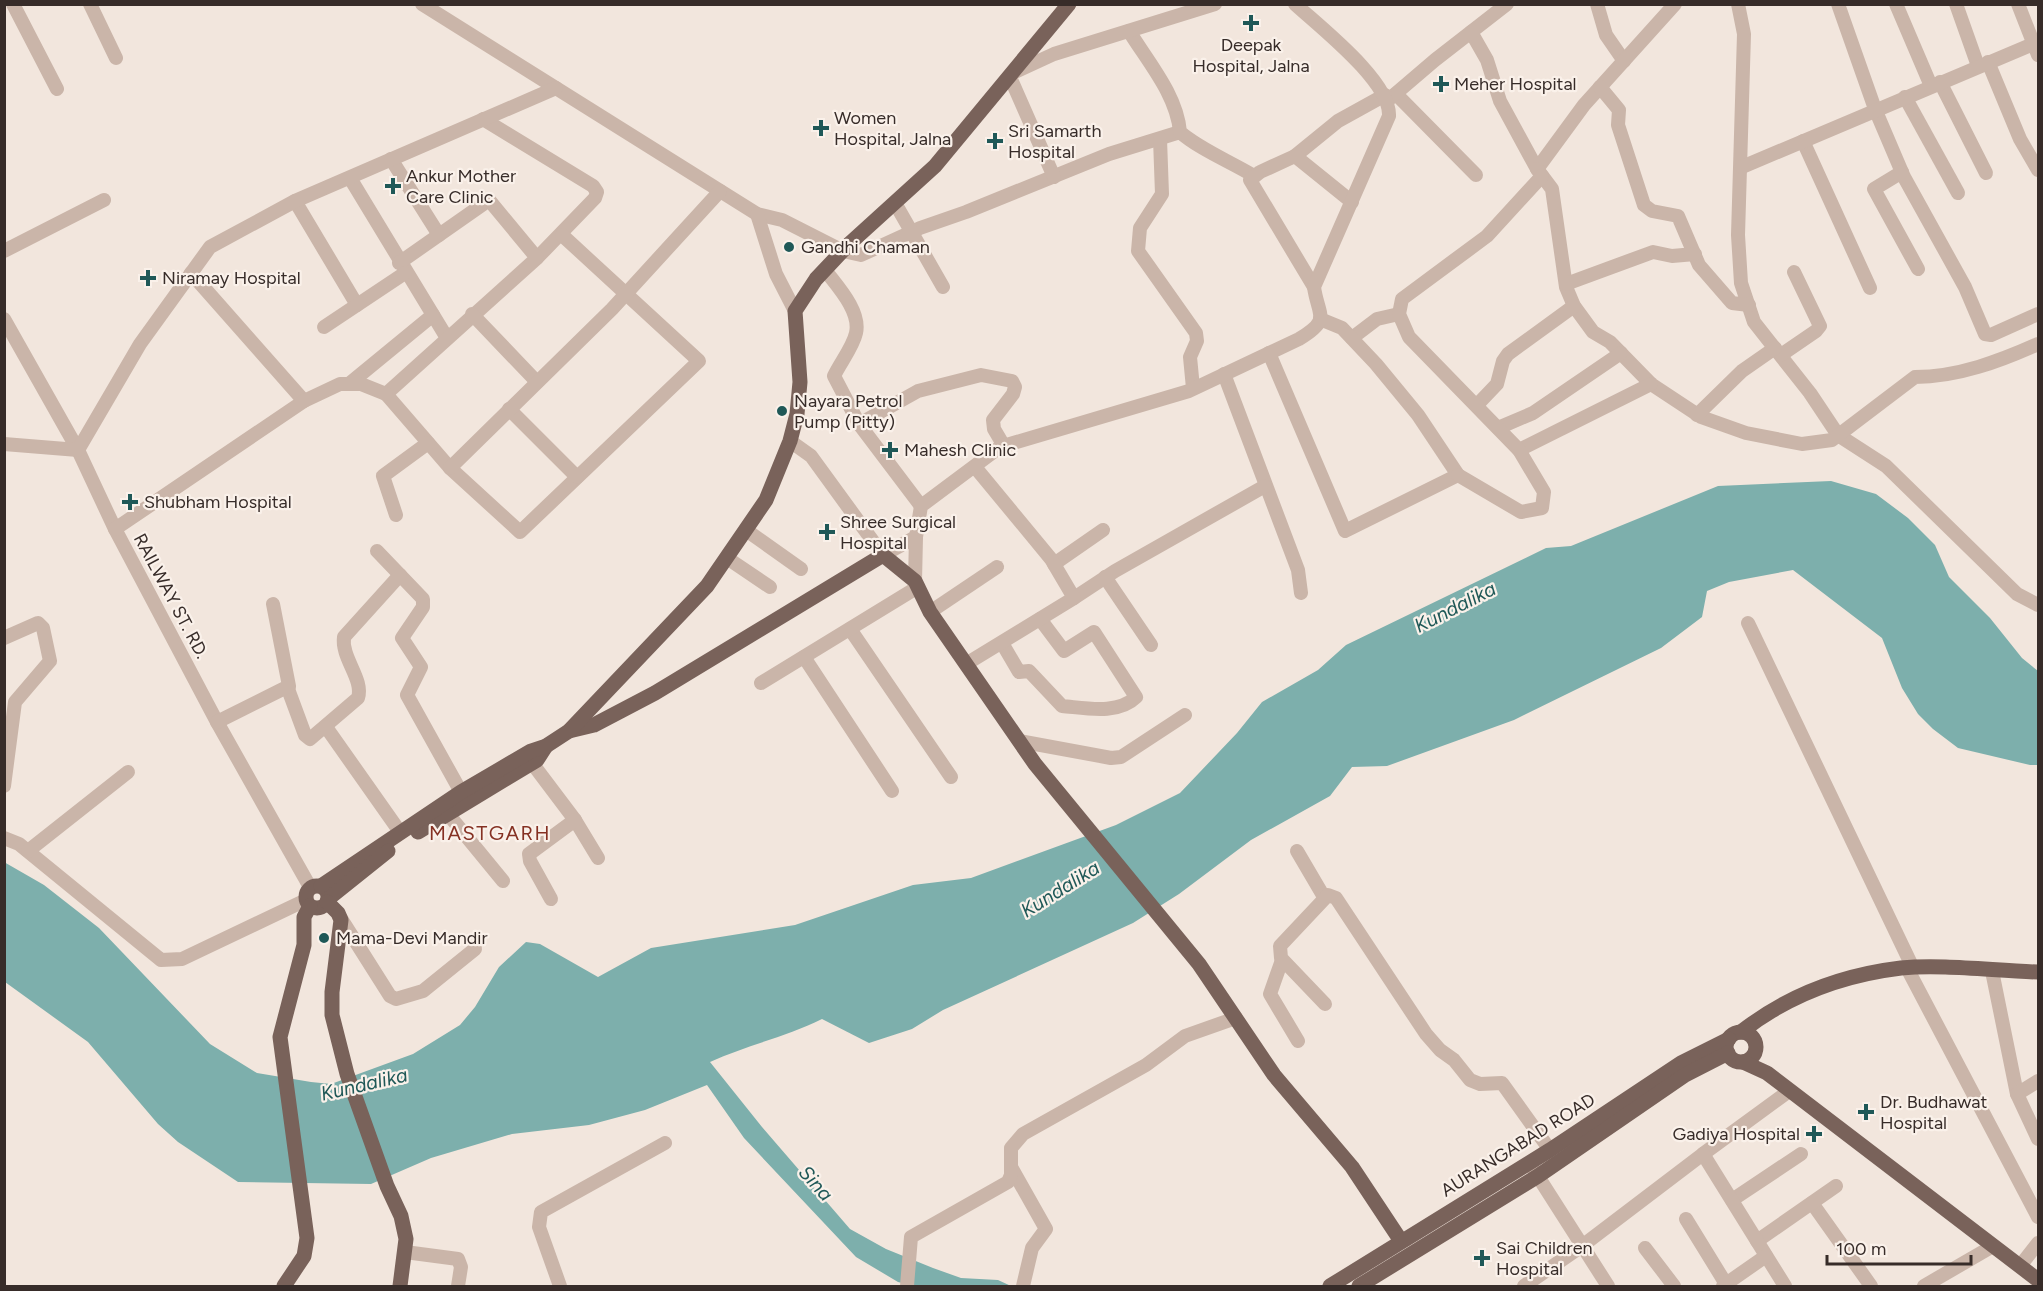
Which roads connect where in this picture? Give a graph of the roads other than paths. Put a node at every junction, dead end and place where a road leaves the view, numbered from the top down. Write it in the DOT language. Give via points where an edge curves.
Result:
graph roads {
  1 [pos="13,4"];
  2 [pos="90,4"];
  3 [pos="422,4"];
  4 [pos="1215,4"];
  5 [pos="1294,4"];
  6 [pos="1507,4"];
  7 [pos="1597,4"];
  8 [pos="1675,4"];
  9 [pos="1738,4"];
  10 [pos="1838,4"];
  11 [pos="1896,4"];
  12 [pos="1956,4"];
  13 [pos="2018,4"];
  14 [pos="1062,7"];
  15 [pos="1129,31"];
  16 [pos="1472,32"];
  17 [pos="2037,47"];
  18 [pos="116,58"];
  19 [pos="1624,61"];
  20 [pos="1983,64"];
  21 [pos="1013,75"];
  22 [pos="1936,84"];
  23 [pos="1600,87"];
  24 [pos="556,88"];
  25 [pos="57,89"];
  26 [pos="1390,97"];
  27 [pos="1905,97"];
  28 [pos="1875,109"];
  29 [pos="483,119"];
  30 [pos="1180,132"];
  31 [pos="1160,139"];
  32 [pos="1803,141"];
  33 [pos="1295,156"];
  34 [pos="391,159"];
  35 [pos="1742,167"];
  36 [pos="2038,170"];
  37 [pos="1540,172"];
  38 [pos="1902,172"];
  39 [pos="1986,173"];
  40 [pos="1476,175"];
  41 [pos="1054,177"];
  42 [pos="1254,177"];
  43 [pos="350,178"];
  44 [pos="720,191"];
  45 [pos="1958,193"];
  46 [pos="104,200"];
  47 [pos="295,201"];
  48 [pos="1352,202"];
  49 [pos="895,203"];
  50 [pos="757,214"];
  51 [pos="913,231"];
  52 [pos="439,235"];
  53 [pos="562,235"];
  54 [pos="4,251"];
  55 [pos="843,251"];
  56 [pos="1695,254"];
  57 [pos="537,258"];
  58 [pos="402,268"];
  59 [pos="825,270"];
  60 [pos="1918,270"];
  61 [pos="1794,272"];
  62 [pos="191,273"];
  63 [pos="1566,284"];
  64 [pos="943,287"];
  65 [pos="1314,288"];
  66 [pos="1870,288"];
  67 [pos="627,292"];
  68 [pos="357,305"];
  69 [pos="1749,305"];
  70 [pos="1574,306"];
  71 [pos="795,311"];
  72 [pos="472,314"];
  73 [pos="1400,314"];
  74 [pos="2038,314"];
  75 [pos="433,315"];
  76 [pos="4,319"];
  77 [pos="1320,319"];
  78 [pos="324,327"];
  79 [pos="447,338"];
  80 [pos="1352,338"];
  81 [pos="2038,344"];
  82 [pos="1778,352"];
  83 [pos="1269,353"];
  84 [pos="1621,353"];
  85 [pos="1224,374"];
  86 [pos="537,382"];
  87 [pos="349,384"];
  88 [pos="1651,384"];
  89 [pos="1193,388"];
  90 [pos="386,394"];
  91 [pos="304,400"];
  92 [pos="1477,405"];
  93 [pos="509,409"];
  94 [pos="1697,415"];
  95 [pos="859,424"];
  96 [pos="1498,428"];
  97 [pos="1838,435"];
  98 [pos="790,441"];
  99 [pos="428,443"];
  100 [pos="4,444"];
  101 [pos="1004,446"];
  102 [pos="78,450"];
  103 [pos="1519,450"];
  104 [pos="975,466"];
  105 [pos="450,468"];
  106 [pos="1458,475"];
  107 [pos="577,477"];
  108 [pos="1265,486"];
  109 [pos="921,506"];
  110 [pos="396,515"];
  111 [pos="115,529"];
  112 [pos="746,530"];
  113 [pos="1103,530"];
  114 [pos="916,537"];
  115 [pos="377,551"];
  116 [pos="883,555"];
  117 [pos="727,558"];
  118 [pos="1054,564"];
  119 [pos="997,567"];
  120 [pos="801,568"];
  121 [pos="400,575"];
  122 [pos="1105,577"];
  123 [pos="917,584"];
  124 [pos="770,587"];
  125 [pos="1301,593"];
  126 [pos="1074,598"];
  127 [pos="273,604"];
  128 [pos="2038,605"];
  129 [pos="930,612"];
  130 [pos="1040,619"];
  131 [pos="1748,623"];
  132 [pos="850,629"];
  133 [pos="4,638"];
  134 [pos="1002,643"];
  135 [pos="1151,645"];
  136 [pos="804,657"];
  137 [pos="966,664"];
  138 [pos="761,683"];
  139 [pos="288,688"];
  140 [pos="1185,715"];
  141 [pos="7,720"];
  142 [pos="218,722"];
  143 [pos="326,727"];
  144 [pos="569,731"];
  145 [pos="1019,741"];
  146 [pos="546,746"];
  147 [pos="532,763"];
  148 [pos="128,772"];
  149 [pos="951,777"];
  150 [pos="4,786"];
  151 [pos="892,791"];
  152 [pos="461,792"];
  153 [pos="448,814"];
  154 [pos="575,820"];
  155 [pos="400,832"];
  156 [pos="4,838"];
  157 [pos="28,851"];
  158 [pos="1297,852"];
  159 [pos="598,858"];
  160 [pos="503,881"];
  161 [pos="1324,897"];
  162 [pos="551,899"];
  163 [pos="322,901"];
  164 [pos="475,949"];
  165 [pos="1282,960"];
  166 [pos="1910,968"];
  167 [pos="1992,971"];
  168 [pos="2038,972"];
  169 [pos="1325,1004"];
  170 [pos="1236,1018"];
  171 [pos="1298,1041"];
  172 [pos="1742,1042"];
  173 [pos="1767,1073"];
  174 [pos="2038,1081"];
  175 [pos="1789,1091"];
  176 [pos="2017,1094"];
  177 [pos="2038,1138"];
  178 [pos="665,1143"];
  179 [pos="1550,1150"];
  180 [pos="1703,1154"];
  181 [pos="1801,1154"];
  182 [pos="1529,1163"];
  183 [pos="1011,1167"];
  184 [pos="1538,1176"];
  185 [pos="1836,1186"];
  186 [pos="1732,1200"];
  187 [pos="1812,1203"];
  188 [pos="2038,1217"];
  189 [pos="1686,1219"];
  190 [pos="1401,1241"];
  191 [pos="1757,1241"];
  192 [pos="2038,1243"];
  193 [pos="1582,1246"];
  194 [pos="1993,1246"];
  195 [pos="1645,1248"];
  196 [pos="405,1252"];
  197 [pos="1766,1256"];
  198 [pos="2020,1266"];
  199 [pos="2038,1280"];
  200 [pos="1026,1281"];
  201 [pos="282,1285"];
  202 [pos="1724,1285"];
  203 [pos="400,1287"];
  204 [pos="458,1287"];
  205 [pos="560,1287"];
  206 [pos="908,1287"];
  207 [pos="1330,1287"];
  208 [pos="1359,1287"];
  209 [pos="1524,1287"];
  210 [pos="1608,1287"];
  211 [pos="1674,1287"];
  212 [pos="1785,1287"];
  213 [pos="1871,1287"];
  214 [pos="1924,1287"];
  1 -- 25 [label="street"];
  2 -- 18 [label="street"];
  3 -- 24 [label="street"];
  4 -- 15 [label="street"];
  5 -- 26 [label="street"];
  6 -- 16 [label="street"];
  7 -- 19 [label="street" via="1606,34"];
  8 -- 19 [label="street"];
  9 -- 35 [label="street" via="1744,34"];
  10 -- 28 [label="street"];
  11 -- 22 [label="street"];
  12 -- 20 [label="street"];
  13 -- 17 [label="street"];
  14 -- 21 [label="main road"];
  15 -- 21 [label="street" via="1054,54"];
  15 -- 30 [label="street" via="1172,99"];
  16 -- 26 [label="street"];
  16 -- 37 [label="street" via="1487,60 1500,101"];
  17 -- 20 [label="street"];
  19 -- 23 [label="street"];
  20 -- 22 [label="street"];
  20 -- 36 [label="street"];
  21 -- 41 [label="street"];
  21 -- 49 [label="main road" via="935,166"];
  22 -- 27 [label="street"];
  22 -- 39 [label="street"];
  23 -- 37 [label="street"];
  23 -- 56 [label="street" via="1619,110 1618,125 1642,202 1649,209 1680,218"];
  24 -- 29 [label="street"];
  24 -- 44 [label="street"];
  26 -- 33 [label="street" via="1338,121"];
  26 -- 40 [label="street"];
  26 -- 48 [label="street" via="1389,116"];
  27 -- 28 [label="street"];
  27 -- 45 [label="street"];
  28 -- 32 [label="street"];
  28 -- 38 [label="street"];
  29 -- 34 [label="street"];
  29 -- 53 [label="street" via="595,188 596,198"];
  30 -- 31 [label="street"];
  30 -- 42 [label="street" via="1192,143"];
  31 -- 41 [label="street" via="1109,154"];
  31 -- 89 [label="street" via="1162,194 1140,228 1138,251 1197,337 1190,357"];
  32 -- 35 [label="street"];
  32 -- 66 [label="street"];
  33 -- 42 [label="street"];
  33 -- 48 [label="street"];
  34 -- 43 [label="street"];
  34 -- 52 [label="street"];
  35 -- 69 [label="street" via="1738,235 1741,283"];
  37 -- 63 [label="street" via="1552,189"];
  37 -- 73 [label="street" via="1487,236 1402,298"];
  38 -- 60 [label="street" via="1874,189"];
  38 -- 74 [label="street" via="1965,287 1985,334 1991,336"];
  41 -- 51 [label="street"];
  42 -- 65 [label="street" via="1250,180"];
  43 -- 47 [label="street"];
  43 -- 58 [label="street"];
  44 -- 50 [label="street"];
  44 -- 67 [label="street"];
  46 -- 54 [label="street"];
  47 -- 62 [label="street" via="210,247"];
  47 -- 68 [label="street"];
  48 -- 65 [label="street"];
  49 -- 51 [label="street"];
  49 -- 55 [label="main road"];
  50 -- 55 [label="street" via="782,220"];
  50 -- 71 [label="street" via="776,274"];
  51 -- 55 [label="street" via="861,255"];
  51 -- 64 [label="street"];
  52 -- 57 [label="street" via="489,200"];
  52 -- 58 [label="street"];
  53 -- 57 [label="street"];
  53 -- 67 [label="street"];
  55 -- 59 [label="main road"];
  56 -- 63 [label="street" via="1672,256 1653,252"];
  56 -- 69 [label="street" via="1709,279 1732,303"];
  57 -- 72 [label="street"];
  58 -- 68 [label="street"];
  58 -- 75 [label="street"];
  59 -- 71 [label="main road"];
  59 -- 95 [label="street" via="856,320 856,334 834,376"];
  61 -- 82 [label="street" via="1820,326"];
  62 -- 91 [label="street"];
  62 -- 102 [label="street" via="140,344"];
  63 -- 70 [label="street"];
  65 -- 77 [label="street" via="1322,313"];
  67 -- 86 [label="street"];
  67 -- 107 [label="street" via="699,361"];
  68 -- 78 [label="street"];
  69 -- 82 [label="street" via="1754,322"];
  70 -- 84 [label="street" via="1593,332"];
  70 -- 92 [label="street" via="1508,354 1497,384"];
  71 -- 98 [label="main road" via="800,382"];
  72 -- 79 [label="street"];
  72 -- 86 [label="street"];
  73 -- 80 [label="street" via="1377,319"];
  73 -- 92 [label="street" via="1409,337"];
  75 -- 79 [label="street"];
  75 -- 87 [label="street"];
  76 -- 102 [label="street, RAILWAY ST. RD."];
  77 -- 80 [label="street"];
  77 -- 83 [label="street" via="1309,333"];
  79 -- 90 [label="street"];
  80 -- 106 [label="street" via="1418,415"];
  81 -- 97 [label="street" via="2001,361 1915,377"];
  82 -- 94 [label="street" via="1742,371"];
  82 -- 97 [label="street"];
  83 -- 85 [label="street"];
  83 -- 106 [label="street" via="1345,531"];
  84 -- 88 [label="street"];
  84 -- 96 [label="street" via="1533,413"];
  85 -- 89 [label="street"];
  85 -- 108 [label="street"];
  86 -- 93 [label="street"];
  87 -- 90 [label="street" via="361,384"];
  87 -- 91 [label="street" via="340,384"];
  88 -- 94 [label="street"];
  88 -- 103 [label="street"];
  89 -- 101 [label="street"];
  90 -- 99 [label="street"];
  91 -- 111 [label="street"];
  92 -- 96 [label="street"];
  93 -- 105 [label="street"];
  93 -- 107 [label="street"];
  94 -- 97 [label="street" via="1746,433 1802,444 1832,440"];
  95 -- 101 [label="street" via="918,391 991,375 1012,381 1015,387 993,420"];
  95 -- 109 [label="street"];
  96 -- 103 [label="street"];
  97 -- 128 [label="street" via="1886,466 2018,594"];
  98 -- 112 [label="main road" via="766,500"];
  98 -- 116 [label="street" via="811,456"];
  99 -- 105 [label="street"];
  99 -- 110 [label="street" via="383,476"];
  100 -- 102 [label="street"];
  101 -- 104 [label="street"];
  102 -- 111 [label="street, RAILWAY ST. RD."];
  103 -- 106 [label="street" via="1544,492 1542,508 1521,512"];
  104 -- 109 [label="street"];
  104 -- 118 [label="street"];
  105 -- 107 [label="street" via="520,532"];
  108 -- 122 [label="street"];
  108 -- 125 [label="street" via="1298,570"];
  109 -- 114 [label="street"];
  111 -- 142 [label="street, RAILWAY ST. RD."];
  112 -- 117 [label="main road"];
  112 -- 120 [label="street"];
  113 -- 118 [label="street"];
  114 -- 116 [label="street"];
  114 -- 123 [label="street"];
  115 -- 121 [label="street"];
  116 -- 123 [label="main road"];
  116 -- 144 [label="main road" via="655,693 594,725"];
  117 -- 124 [label="street"];
  117 -- 144 [label="main road" via="707,586"];
  118 -- 126 [label="street"];
  119 -- 129 [label="street"];
  121 -- 143 [label="street" via="346,632 344,651 359,694"];
  121 -- 152 [label="street" via="424,603 402,638 421,667 407,695"];
  122 -- 126 [label="street"];
  122 -- 135 [label="street"];
  123 -- 129 [label="main road"];
  123 -- 132 [label="street"];
  126 -- 130 [label="street"];
  127 -- 139 [label="street"];
  129 -- 137 [label="main road"];
  130 -- 134 [label="street"];
  130 -- 134 [label="street" via="1064,651 1095,632 1136,697 1128,705 1107,709 1062,706 1029,671 1019,672"];
  131 -- 166 [label="street"];
  132 -- 136 [label="street"];
  132 -- 149 [label="street"];
  133 -- 141 [label="street" via="38,622 51,656 48,666 15,702"];
  134 -- 137 [label="street"];
  136 -- 138 [label="street"];
  136 -- 151 [label="street"];
  137 -- 145 [label="main road"];
  139 -- 142 [label="street"];
  139 -- 143 [label="street" via="308,738"];
  140 -- 145 [label="street" via="1121,757"];
  141 -- 150 [label="street"];
  142 -- 163 [label="street, RAILWAY ST. RD."];
  143 -- 155 [label="street"];
  144 -- 146 [label="main road"];
  145 -- 170 [label="main road" via="1199,964"];
  146 -- 147 [label="main road"];
  146 -- 152 [label="main road"];
  147 -- 153 [label="main road"];
  147 -- 154 [label="street"];
  148 -- 157 [label="street"];
  152 -- 155 [label="main road"];
  153 -- 160 [label="street"];
  153 -- 163 [label="main road" via="393,847"];
  154 -- 159 [label="street"];
  154 -- 162 [label="street" via="529,854"];
  155 -- 163 [label="main road"];
  156 -- 157 [label="street"];
  157 -- 163 [label="street" via="162,960 182,959"];
  158 -- 161 [label="street"];
  161 -- 165 [label="street" via="1280,946"];
  161 -- 179 [label="street" via="1335,898 1434,1044 1470,1080 1480,1084 1502,1083"];
  163 -- 164 [label="street, RAILWAY ST. RD." via="396,999 423,991"];
  163 -- 196 [label="main road" via="331,1003 347,1074 401,1216"];
  163 -- 201 [label="main road" via="304,917 304,945 280,1037 307,1238 304,1256"];
  165 -- 169 [label="street"];
  165 -- 171 [label="street" via="1270,994"];
  166 -- 167 [label="main road, AURANGABAD ROAD"];
  166 -- 172 [label="main road, AURANGABAD ROAD" via="1839,979 1763,1015"];
  166 -- 188 [label="street"];
  167 -- 168 [label="main road, AURANGABAD ROAD"];
  167 -- 176 [label="street"];
  170 -- 183 [label="street" via="1185,1036 1146,1065 1023,1134 1011,1148"];
  170 -- 190 [label="main road" via="1274,1075 1352,1167"];
  172 -- 173 [label="main road"];
  172 -- 173 [label="main road" via="1752,1057 1743,1062"];
  172 -- 179 [label="main road, AURANGABAD ROAD" via="1681,1063"];
  172 -- 184 [label="main road, AURANGABAD ROAD" via="1685,1075"];
  173 -- 175 [label="main road"];
  174 -- 176 [label="street"];
  175 -- 180 [label="street"];
  175 -- 194 [label="main road"];
  176 -- 177 [label="street"];
  178 -- 205 [label="street" via="541,1212 539,1227"];
  179 -- 182 [label="main road, AURANGABAD ROAD"];
  180 -- 186 [label="street"];
  180 -- 193 [label="street"];
  181 -- 186 [label="street"];
  182 -- 184 [label="street"];
  182 -- 190 [label="main road, AURANGABAD ROAD"];
  183 -- 200 [label="street" via="1046,1228 1032,1248"];
  183 -- 206 [label="street" via="1011,1175 1003,1186 911,1237"];
  184 -- 193 [label="street"];
  184 -- 208 [label="main road, AURANGABAD ROAD"];
  185 -- 187 [label="street"];
  186 -- 191 [label="street"];
  187 -- 191 [label="street"];
  187 -- 213 [label="street"];
  189 -- 202 [label="street"];
  190 -- 207 [label="main road, AURANGABAD ROAD"];
  191 -- 197 [label="street"];
  192 -- 198 [label="street"];
  193 -- 209 [label="street"];
  193 -- 210 [label="street"];
  194 -- 198 [label="main road"];
  194 -- 214 [label="street"];
  195 -- 211 [label="street"];
  196 -- 203 [label="main road"];
  196 -- 204 [label="street" via="458,1259"];
  197 -- 202 [label="street"];
  197 -- 212 [label="street"];
  198 -- 199 [label="main road"];
}
